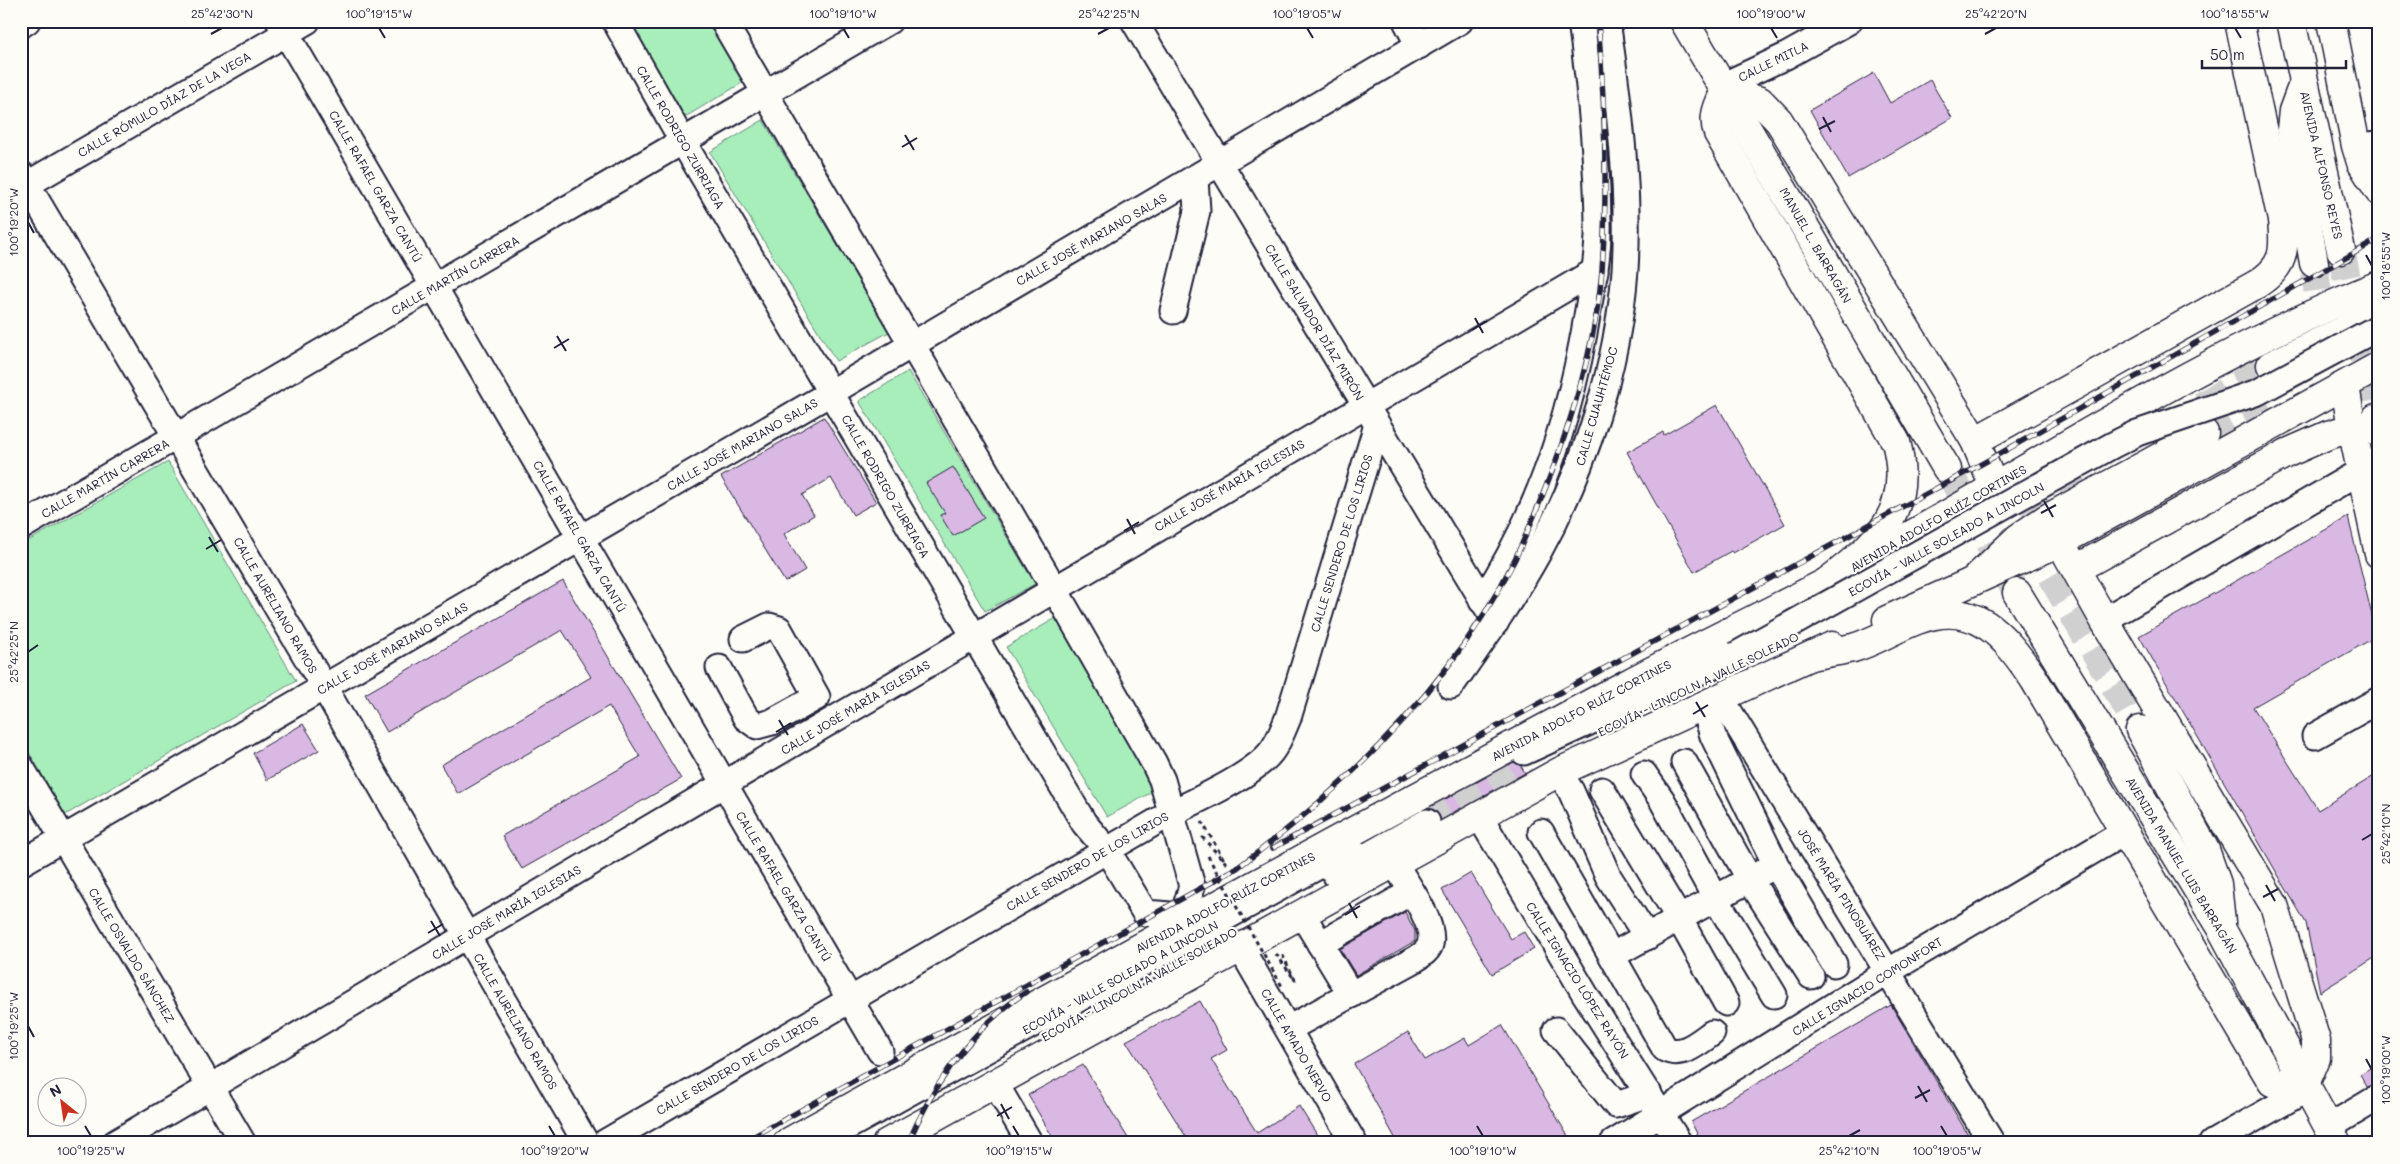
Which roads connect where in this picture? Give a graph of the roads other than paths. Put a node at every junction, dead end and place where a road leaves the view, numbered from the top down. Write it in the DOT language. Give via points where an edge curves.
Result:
graph roads {
  1 [pos="27,21"];
  2 [pos="615,21"];
  3 [pos="723,21"];
  4 [pos="889,21"];
  5 [pos="1134,21"];
  6 [pos="1406,21"];
  7 [pos="1460,21"];
  8 [pos="1580,21"];
  9 [pos="1606,21"];
  10 [pos="1684,21"];
  11 [pos="1849,21"];
  12 [pos="2239,21"];
  13 [pos="2291,21"];
  14 [pos="2331,21"];
  15 [pos="21,25"];
  16 [pos="291,25"];
  17 [pos="1419,46"];
  18 [pos="2304,83"];
  19 [pos="1724,88"];
  20 [pos="764,94"];
  21 [pos="683,142"];
  22 [pos="2367,145"];
  23 [pos="1220,164"];
  24 [pos="1195,178"];
  25 [pos="23,182"];
  26 [pos="2379,191"];
  27 [pos="2341,250"];
  28 [pos="2314,263"];
  29 [pos="1594,271"];
  30 [pos="2379,285"];
  31 [pos="435,286"];
  32 [pos="1173,311"];
  33 [pos="2379,313"];
  34 [pos="2379,327"];
  35 [pos="2379,341"];
  36 [pos="911,345"];
  37 [pos="2271,365"];
  38 [pos="2379,366"];
  39 [pos="2345,386"];
  40 [pos="832,392"];
  41 [pos="1372,415"];
  42 [pos="2369,426"];
  43 [pos="2204,433"];
  44 [pos="177,436"];
  45 [pos="1975,441"];
  46 [pos="1947,469"];
  47 [pos="2361,471"];
  48 [pos="1994,487"];
  49 [pos="21,527"];
  50 [pos="581,538"];
  51 [pos="2060,542"];
  52 [pos="2379,554"];
  53 [pos="2076,570"];
  54 [pos="1828,581"];
  55 [pos="1973,581"];
  56 [pos="1054,588"];
  57 [pos="2017,593"];
  58 [pos="1482,601"];
  59 [pos="2104,620"];
  60 [pos="1496,622"];
  61 [pos="974,636"];
  62 [pos="744,639"];
  63 [pos="1811,656"];
  64 [pos="1738,660"];
  65 [pos="719,668"];
  66 [pos="1451,686"];
  67 [pos="324,687"];
  68 [pos="817,697"];
  69 [pos="2379,700"];
  70 [pos="1713,702"];
  71 [pos="830,721"];
  72 [pos="2140,730"];
  73 [pos="2315,736"];
  74 [pos="1684,762"];
  75 [pos="1519,763"];
  76 [pos="21,767"];
  77 [pos="1559,772"];
  78 [pos="1644,774"];
  79 [pos="724,784"];
  80 [pos="1602,790"];
  81 [pos="1181,808"];
  82 [pos="1424,815"];
  83 [pos="1480,817"];
  84 [pos="1542,832"];
  85 [pos="2123,832"];
  86 [pos="63,839"];
  87 [pos="1107,850"];
  88 [pos="21,863"];
  89 [pos="1394,863"];
  90 [pos="1776,865"];
  91 [pos="1750,880"];
  92 [pos="1411,892"];
  93 [pos="1716,898"];
  94 [pos="1302,914"];
  95 [pos="1680,920"];
  96 [pos="2222,930"];
  97 [pos="1208,931"];
  98 [pos="466,936"];
  99 [pos="1647,937"];
  100 [pos="1320,944"];
  101 [pos="1613,955"];
  102 [pos="1834,964"];
  103 [pos="1889,971"];
  104 [pos="1811,976"];
  105 [pos="1351,995"];
  106 [pos="1774,995"];
  107 [pos="850,998"];
  108 [pos="1726,1003"];
  109 [pos="1288,1029"];
  110 [pos="1556,1030"];
  111 [pos="1712,1033"];
  112 [pos="880,1051"];
  113 [pos="995,1083"];
  114 [pos="210,1086"];
  115 [pos="2306,1087"];
  116 [pos="2379,1097"];
  117 [pos="1656,1104"];
  118 [pos="2333,1135"];
  119 [pos="894,1141"];
  120 [pos="115,1143"];
  121 [pos="243,1143"];
  122 [pos="586,1143"];
  123 [pos="604,1143"];
  124 [pos="787,1143"];
  125 [pos="818,1143"];
  126 [pos="850,1143"];
  127 [pos="1030,1143"];
  128 [pos="1354,1143"];
  129 [pos="1613,1143"];
  130 [pos="1679,1143"];
  131 [pos="1992,1143"];
  132 [pos="2212,1143"];
  1 -- 15 [label="street"];
  2 -- 21 [label="street, CALLE RODRIGO ZURRIAGA"];
  3 -- 20 [label="street"];
  4 -- 20 [label="street, CALLE MARTÍN CARRERA"];
  5 -- 23 [label="street, CALLE SALVADOR DÍAZ MIRÓN"];
  6 -- 17 [label="street"];
  7 -- 17 [label="street, CALLE JOSÉ MARIANO SALAS"];
  8 -- 29 [label="street" via="1594,141 1598,223"];
  9 -- 60 [label="street, CALLE CUAUHTÉMOC" via="1621,125 1626,223 1625,271 1611,357 1578,468 1562,506"];
  10 -- 19 [label="main road, MANUEL L. BARRAGÁN"];
  11 -- 19 [label="street, CALLE MITLA"];
  12 -- 45 [label="main road" via="2282,220 2284,240 2280,264 2257,284"];
  13 -- 18 [label="main road, AVENIDA ALFONSO REYES"];
  14 -- 22 [label="main road"];
  16 -- 25 [label="street, CALLE RÓMULO DÍAZ DE LA VEGA"];
  16 -- 31 [label="street, CALLE RAFAEL GARZA CANTÚ"];
  17 -- 23 [label="street, CALLE JOSÉ MARIANO SALAS"];
  18 -- 27 [label="main road, AVENIDA ALFONSO REYES"];
  18 -- 28 [label="main road" via="2293,111 2291,130"];
  19 -- 45 [label="main road" via="1760,101 1779,121"];
  19 -- 46 [label="main road, MANUEL L. BARRAGÁN"];
  19 -- 54 [label="main road" via="1716,109 1718,133 1896,442 1900,456 1901,487 1890,521 1861,556"];
  20 -- 21 [label="street, CALLE MARTÍN CARRERA"];
  20 -- 36 [label="street"];
  21 -- 31 [label="street, CALLE MARTÍN CARRERA"];
  21 -- 40 [label="street, CALLE RODRIGO ZURRIAGA"];
  22 -- 26 [label="main road" via="2361,162"];
  23 -- 24 [label="street, CALLE JOSÉ MARIANO SALAS"];
  23 -- 41 [label="street, CALLE SALVADOR DÍAZ MIRÓN"];
  24 -- 32 [label="street" via="1197,211"];
  24 -- 36 [label="street, CALLE JOSÉ MARIANO SALAS"];
  25 -- 44 [label="street, CALLE AURELIANO RAMOS"];
  29 -- 41 [label="street, CALLE JOSÉ MARÍA IGLESIAS"];
  29 -- 58 [label="street" via="1583,348 1562,427 1533,506"];
  30 -- 48 [label="main road, AVENIDA ADOLFO RUÍZ CORTINES" via="2284,326"];
  31 -- 44 [label="street, CALLE MARTÍN CARRERA"];
  31 -- 50 [label="street, CALLE RAFAEL GARZA CANTÚ"];
  33 -- 37 [label="main road"];
  34 -- 64 [label="street, ECOVÍA - VALLE SOLEADO A LINCOLN, bridge" via="2258,392 2137,433 2112,445"];
  35 -- 64 [label="street, ECOVÍA - LINCOLN A VALLE SOLEADO" via="2263,400 2116,453 1835,614"];
  36 -- 40 [label="street, CALLE JOSÉ MARIANO SALAS"];
  36 -- 56 [label="street"];
  38 -- 39 [label="main road, AVENIDA ADOLFO RUÍZ CORTINES"];
  39 -- 42 [label="main road"];
  39 -- 51 [label="main road, AVENIDA ADOLFO RUÍZ CORTINES"];
  40 -- 50 [label="street, CALLE JOSÉ MARIANO SALAS"];
  40 -- 61 [label="street, CALLE RODRIGO ZURRIAGA"];
  41 -- 56 [label="street, CALLE JOSÉ MARÍA IGLESIAS"];
  41 -- 58 [label="street, CALLE SALVADOR DÍAZ MIRÓN"];
  41 -- 81 [label="street, CALLE SENDERO DE LOS LIRIOS" via="1281,737 1257,766"];
  42 -- 47 [label="main road"];
  42 -- 53 [label="main road" via="2328,435 2287,453"];
  43 -- 55 [label="main road" via="2046,519 2018,538"];
  44 -- 49 [label="street, CALLE MARTÍN CARRERA"];
  44 -- 67 [label="street, CALLE AURELIANO RAMOS"];
  45 -- 48 [label="main road"];
  47 -- 52 [label="main road"];
  47 -- 59 [label="street"];
  48 -- 54 [label="main road, AVENIDA ADOLFO RUÍZ CORTINES"];
  50 -- 67 [label="street, CALLE JOSÉ MARIANO SALAS"];
  50 -- 79 [label="street, CALLE RAFAEL GARZA CANTÚ"];
  51 -- 53 [label="main road"];
  51 -- 55 [label="main road, AVENIDA ADOLFO RUÍZ CORTINES"];
  53 -- 59 [label="main road"];
  54 -- 97 [label="main road, AVENIDA ADOLFO RUÍZ CORTINES" via="1630,683"];
  55 -- 63 [label="main road, AVENIDA ADOLFO RUÍZ CORTINES"];
  56 -- 61 [label="street, CALLE JOSÉ MARÍA IGLESIAS"];
  56 -- 81 [label="street"];
  57 -- 96 [label="main road, AVENIDA MANUEL LUIS BARRAGÁN"];
  58 -- 60 [label="street, CALLE SALVADOR DÍAZ MIRÓN"];
  59 -- 115 [label="main road" via="2274,905 2316,1041 2316,1058"];
  60 -- 66 [label="street, CALLE CUAUHTÉMOC"];
  61 -- 71 [label="street, CALLE JOSÉ MARÍA IGLESIAS"];
  61 -- 87 [label="street, CALLE RODRIGO ZURRIAGA" via="1084,823"];
  62 -- 68 [label="street" via="768,626 779,629"];
  63 -- 70 [label="main road, AVENIDA ADOLFO RUÍZ CORTINES"];
  63 -- 85 [label="main road" via="1854,648 1919,619 1944,614 1976,617 2008,641 2020,658"];
  64 -- 75 [label="street, ECOVÍA - VALLE SOLEADO A LINCOLN"];
  65 -- 68 [label="street" via="746,718 757,726 772,722"];
  67 -- 86 [label="street, CALLE JOSÉ MARIANO SALAS"];
  67 -- 98 [label="street, CALLE AURELIANO RAMOS"];
  68 -- 71 [label="street"];
  69 -- 73 [label="street"];
  70 -- 77 [label="main road, AVENIDA ADOLFO RUÍZ CORTINES"];
  70 -- 90 [label="street" via="1713,736"];
  70 -- 103 [label="street, JOSÉ MARÍA PINOSUÁREZ"];
  71 -- 79 [label="street, CALLE JOSÉ MARÍA IGLESIAS"];
  72 -- 96 [label="main road" via="2205,850 2217,884"];
  74 -- 91 [label="street"];
  76 -- 86 [label="street, CALLE OSVALDO SÁNCHEZ"];
  77 -- 83 [label="main road, AVENIDA ADOLFO RUÍZ CORTINES"];
  77 -- 99 [label="street" via="1571,791 1608,876"];
  78 -- 93 [label="street" via="1662,800"];
  79 -- 98 [label="street, CALLE JOSÉ MARÍA IGLESIAS"];
  79 -- 107 [label="street, CALLE RAFAEL GARZA CANTÚ"];
  80 -- 95 [label="street"];
  81 -- 87 [label="street, CALLE SENDERO DE LOS LIRIOS"];
  81 -- 97 [label="street" via="1192,886"];
  82 -- 97 [label="street, ECOVÍA - VALLE SOLEADO A LINCOLN"];
  83 -- 89 [label="main road, AVENIDA ADOLFO RUÍZ CORTINES"];
  83 -- 117 [label="street, CALLE IGNACIO LÓPEZ RAYÓN" via="1585,994"];
  84 -- 101 [label="street"];
  85 -- 103 [label="street, CALLE IGNACIO COMONFORT"];
  85 -- 115 [label="main road" via="2272,1082"];
  86 -- 88 [label="street, CALLE JOSÉ MARIANO SALAS"];
  86 -- 114 [label="street, CALLE OSVALDO SÁNCHEZ"];
  87 -- 97 [label="street, CALLE RODRIGO ZURRIAGA" via="1145,913"];
  87 -- 107 [label="street, CALLE SENDERO DE LOS LIRIOS"];
  89 -- 92 [label="street"];
  89 -- 94 [label="main road, AVENIDA ADOLFO RUÍZ CORTINES"];
  90 -- 91 [label="street"];
  90 -- 102 [label="street"];
  91 -- 93 [label="street"];
  91 -- 104 [label="street"];
  92 -- 100 [label="street"];
  92 -- 105 [label="street" via="1430,928 1429,948"];
  93 -- 95 [label="street"];
  93 -- 106 [label="street"];
  94 -- 97 [label="main road, AVENIDA ADOLFO RUÍZ CORTINES" via="1271,931"];
  94 -- 100 [label="street"];
  95 -- 99 [label="street"];
  95 -- 108 [label="street"];
  96 -- 115 [label="main road, AVENIDA MANUEL LUIS BARRAGÁN"];
  97 -- 109 [label="street, CALLE AMADO NERVO"];
  97 -- 113 [label="main road, AVENIDA ADOLFO RUÍZ CORTINES"];
  97 -- 124 [label="main road, AVENIDA ADOLFO RUÍZ CORTINES"];
  97 -- 125 [label="street, ECOVÍA - VALLE SOLEADO A LINCOLN"];
  97 -- 126 [label="street, ECOVÍA - LINCOLN A VALLE SOLEADO"];
  98 -- 114 [label="street, CALLE JOSÉ MARÍA IGLESIAS"];
  98 -- 122 [label="street, CALLE AURELIANO RAMOS"];
  99 -- 101 [label="street"];
  100 -- 105 [label="street"];
  101 -- 111 [label="street" via="1665,1049 1671,1052 1684,1050"];
  103 -- 117 [label="street, CALLE IGNACIO COMONFORT"];
  103 -- 131 [label="street, JOSÉ MARÍA PINOSUÁREZ"];
  105 -- 109 [label="street"];
  107 -- 112 [label="street, CALLE RAFAEL GARZA CANTÚ"];
  107 -- 123 [label="street, CALLE SENDERO DE LOS LIRIOS"];
  109 -- 128 [label="street, CALLE AMADO NERVO"];
  110 -- 117 [label="street" via="1616,1106"];
  113 -- 119 [label="main road, AVENIDA ADOLFO RUÍZ CORTINES"];
  113 -- 127 [label="street"];
  114 -- 120 [label="street, CALLE JOSÉ MARÍA IGLESIAS"];
  114 -- 121 [label="street, CALLE OSVALDO SÁNCHEZ"];
  115 -- 118 [label="main road, AVENIDA MANUEL LUIS BARRAGÁN"];
  115 -- 132 [label="street"];
  116 -- 118 [label="street"];
  117 -- 129 [label="street, CALLE IGNACIO COMONFORT"];
  117 -- 130 [label="street, CALLE IGNACIO LÓPEZ RAYÓN"];
}
